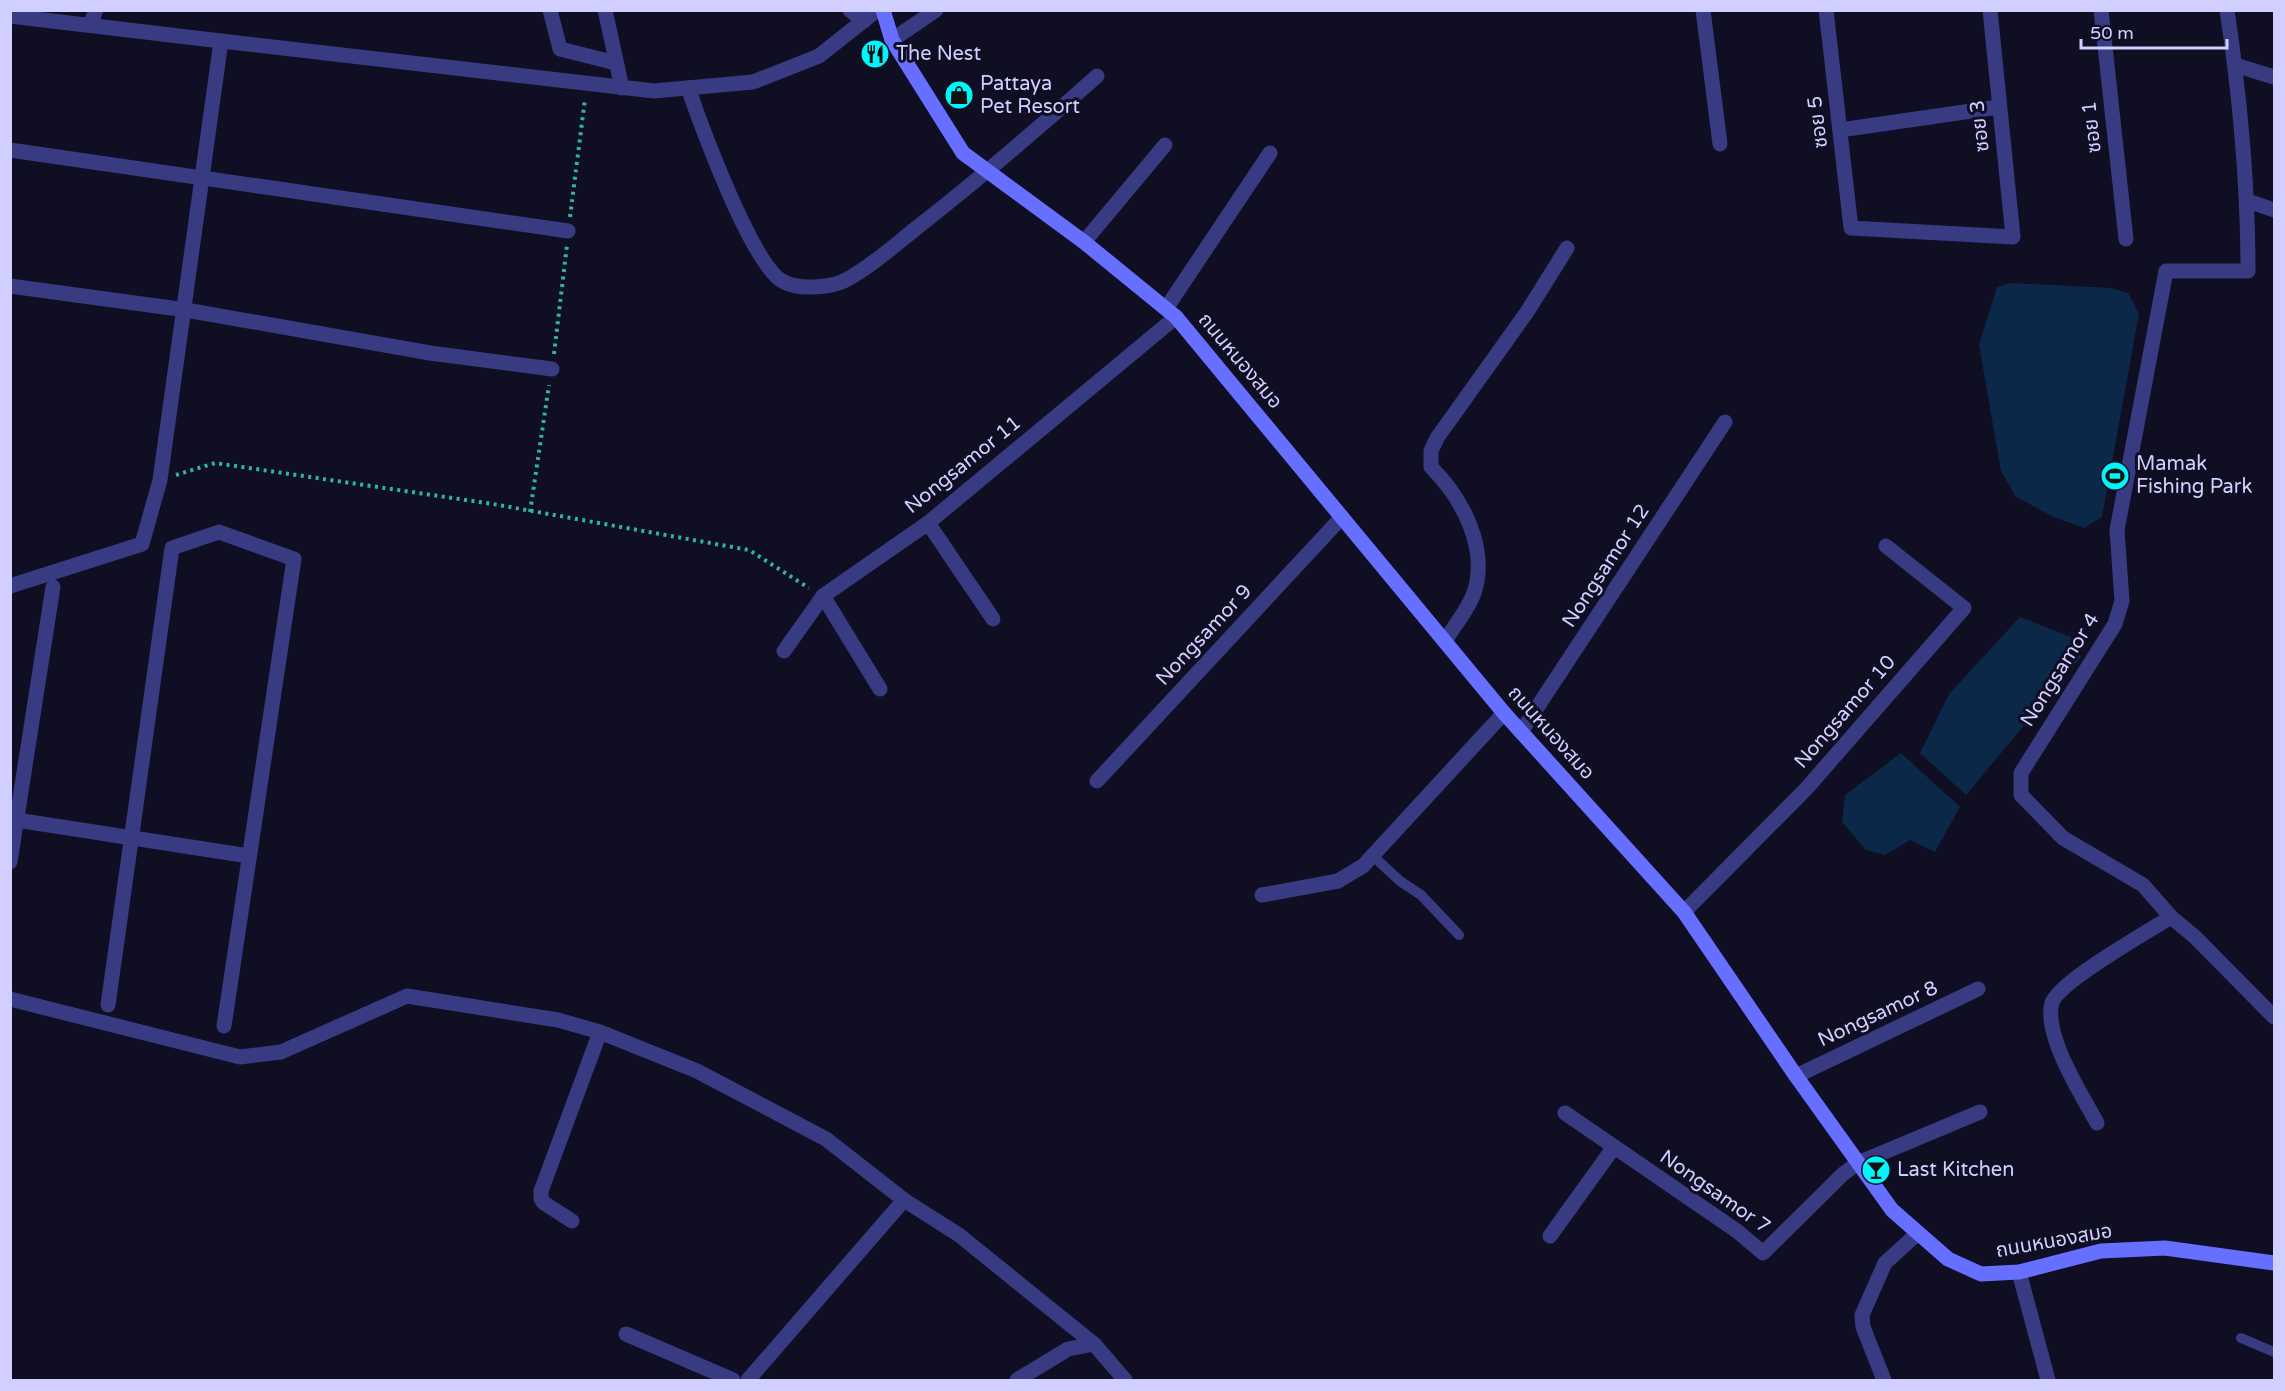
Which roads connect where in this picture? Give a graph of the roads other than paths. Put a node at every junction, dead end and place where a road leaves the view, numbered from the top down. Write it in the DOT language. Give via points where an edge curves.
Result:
graph roads {
  1 [pos="96,10"];
  2 [pos="550,10"];
  3 [pos="605,10"];
  4 [pos="850,10"];
  5 [pos="877,10"];
  6 [pos="883,10"];
  7 [pos="936,10"];
  8 [pos="1703,10"];
  9 [pos="1826,10"];
  10 [pos="1990,10"];
  11 [pos="2101,10"];
  12 [pos="2227,10"];
  13 [pos="10,16"];
  14 [pos="864,21"];
  15 [pos="90,25"];
  16 [pos="892,40"];
  17 [pos="221,41"];
  18 [pos="616,63"];
  19 [pos="2235,65"];
  20 [pos="1097,76"];
  21 [pos="2274,77"];
  22 [pos="622,88"];
  23 [pos="688,88"];
  24 [pos="1999,107"];
  25 [pos="1840,130"];
  26 [pos="1720,144"];
  27 [pos="1165,145"];
  28 [pos="10,150"];
  29 [pos="1270,153"];
  30 [pos="987,172"];
  31 [pos="204,178"];
  32 [pos="2248,201"];
  33 [pos="2274,210"];
  34 [pos="1851,228"];
  35 [pos="568,231"];
  36 [pos="2126,239"];
  37 [pos="1084,242"];
  38 [pos="1567,248"];
  39 [pos="10,286"];
  40 [pos="186,310"];
  41 [pos="1172,312"];
  42 [pos="552,369"];
  43 [pos="1725,422"];
  44 [pos="1342,517"];
  45 [pos="928,523"];
  46 [pos="1886,546"];
  47 [pos="10,585"];
  48 [pos="53,587"];
  49 [pos="823,596"];
  50 [pos="993,619"];
  51 [pos="1445,641"];
  52 [pos="784,651"];
  53 [pos="880,689"];
  54 [pos="1504,713"];
  55 [pos="1521,732"];
  56 [pos="1097,781"];
  57 [pos="14,819"];
  58 [pos="132,838"];
  59 [pos="249,856"];
  60 [pos="1373,856"];
  61 [pos="10,862"];
  62 [pos="1262,895"];
  63 [pos="1684,912"];
  64 [pos="2171,917"];
  65 [pos="1459,935"];
  66 [pos="1978,989"];
  67 [pos="10,999"];
  68 [pos="108,1005"];
  69 [pos="2274,1017"];
  70 [pos="224,1026"];
  71 [pos="600,1032"];
  72 [pos="1796,1076"];
  73 [pos="1980,1112"];
  74 [pos="1565,1113"];
  75 [pos="2097,1123"];
  76 [pos="1614,1147"];
  77 [pos="1858,1163"];
  78 [pos="904,1200"];
  79 [pos="572,1221"];
  80 [pos="1918,1233"];
  81 [pos="1550,1236"];
  82 [pos="2274,1263"];
  83 [pos="2019,1272"];
  84 [pos="626,1334"];
  85 [pos="2241,1338"];
  86 [pos="1094,1344"];
  87 [pos="2274,1352"];
  88 [pos="733,1380"];
  89 [pos="748,1380"];
  90 [pos="1017,1380"];
  91 [pos="1125,1380"];
  92 [pos="1884,1380"];
  93 [pos="2048,1380"];
  1 -- 15 [label="street"];
  2 -- 18 [label="street" via="560,49"];
  3 -- 18 [label="street"];
  4 -- 14 [label="street"];
  5 -- 14 [label="street"];
  6 -- 16 [label="street, ถนนหนองสมอ"];
  7 -- 16 [label="street"];
  8 -- 26 [label="street"];
  9 -- 25 [label="street, ซอย 5"];
  10 -- 24 [label="street, ซอย 3"];
  11 -- 36 [label="street, ซอย 1"];
  12 -- 19 [label="street"];
  13 -- 15 [label="street"];
  14 -- 23 [label="street" via="819,56 753,82"];
  15 -- 17 [label="street"];
  16 -- 30 [label="street, ถนนหนองสมอ" via="963,153"];
  17 -- 22 [label="street"];
  17 -- 31 [label="street"];
  18 -- 22 [label="street"];
  19 -- 21 [label="street"];
  19 -- 32 [label="street"];
  20 -- 30 [label="street"];
  22 -- 23 [label="street" via="654,92"];
  23 -- 30 [label="street" via="714,160 761,258 783,282 810,287 845,280"];
  24 -- 25 [label="street"];
  24 -- 34 [label="street, ซอย 3" via="2013,237"];
  25 -- 34 [label="street, ซอย 5"];
  27 -- 37 [label="street"];
  28 -- 31 [label="street"];
  29 -- 41 [label="street, Nongsamor 11"];
  30 -- 37 [label="street, ถนนหนองสมอ"];
  31 -- 35 [label="street"];
  31 -- 40 [label="street"];
  32 -- 33 [label="street"];
  32 -- 64 [label="street, Nongsamor 4" via="2248,272 2166,272 2117,530 2122,601 2115,624 2021,773 2021,795 2063,838 2144,885"];
  37 -- 41 [label="street, ถนนหนองสมอ"];
  38 -- 51 [label="street" via="1431,451 1431,467 1464,509 1479,575 1473,596"];
  39 -- 40 [label="street"];
  40 -- 42 [label="street" via="430,353"];
  40 -- 47 [label="street" via="160,480 142,544"];
  41 -- 44 [label="street, ถนนหนองสมอ"];
  41 -- 45 [label="street, Nongsamor 11"];
  43 -- 55 [label="street, Nongsamor 12"];
  44 -- 51 [label="street, ถนนหนองสมอ"];
  44 -- 56 [label="street, Nongsamor 9"];
  45 -- 49 [label="street, Nongsamor 11"];
  45 -- 50 [label="street"];
  46 -- 63 [label="street, Nongsamor 10" via="1964,608 1806,789"];
  48 -- 57 [label="street"];
  49 -- 52 [label="street, Nongsamor 11"];
  49 -- 53 [label="street"];
  51 -- 54 [label="street, ถนนหนองสมอ"];
  54 -- 55 [label="street, ถนนหนองสมอ"];
  54 -- 60 [label="street"];
  55 -- 63 [label="street, ถนนหนองสมอ"];
  57 -- 58 [label="street"];
  57 -- 61 [label="street"];
  58 -- 59 [label="street"];
  58 -- 59 [label="street" via="172,548 219,531 294,559"];
  58 -- 68 [label="street"];
  59 -- 70 [label="street"];
  60 -- 62 [label="street" via="1338,881"];
  60 -- 65 [label="lane" via="1421,896"];
  63 -- 72 [label="street, ถนนหนองสมอ"];
  64 -- 69 [label="street, Nongsamor 4"];
  64 -- 75 [label="street" via="2067,984 2052,1003 2056,1042"];
  66 -- 72 [label="street, Nongsamor 8"];
  67 -- 71 [label="street" via="240,1058 280,1053 407,996 558,1020"];
  71 -- 78 [label="street" via="697,1071 826,1139"];
  71 -- 79 [label="street" via="541,1191 544,1203"];
  72 -- 77 [label="street, ถนนหนองสมอ"];
  73 -- 77 [label="street"];
  74 -- 76 [label="street, Nongsamor 7"];
  76 -- 77 [label="street, Nongsamor 7" via="1737,1231 1762,1253"];
  76 -- 81 [label="street"];
  77 -- 80 [label="street, ถนนหนองสมอ" via="1892,1210"];
  78 -- 86 [label="street" via="959,1235"];
  78 -- 89 [label="street"];
  80 -- 83 [label="street, ถนนหนองสมอ" via="1948,1259 1981,1274"];
  80 -- 92 [label="street" via="1885,1263 1862,1315"];
  82 -- 83 [label="street, ถนนหนองสมอ" via="2165,1248 2101,1251"];
  83 -- 93 [label="street"];
  84 -- 88 [label="street"];
  85 -- 87 [label="lane"];
  86 -- 90 [label="street" via="1068,1349"];
  86 -- 91 [label="street"];
}
